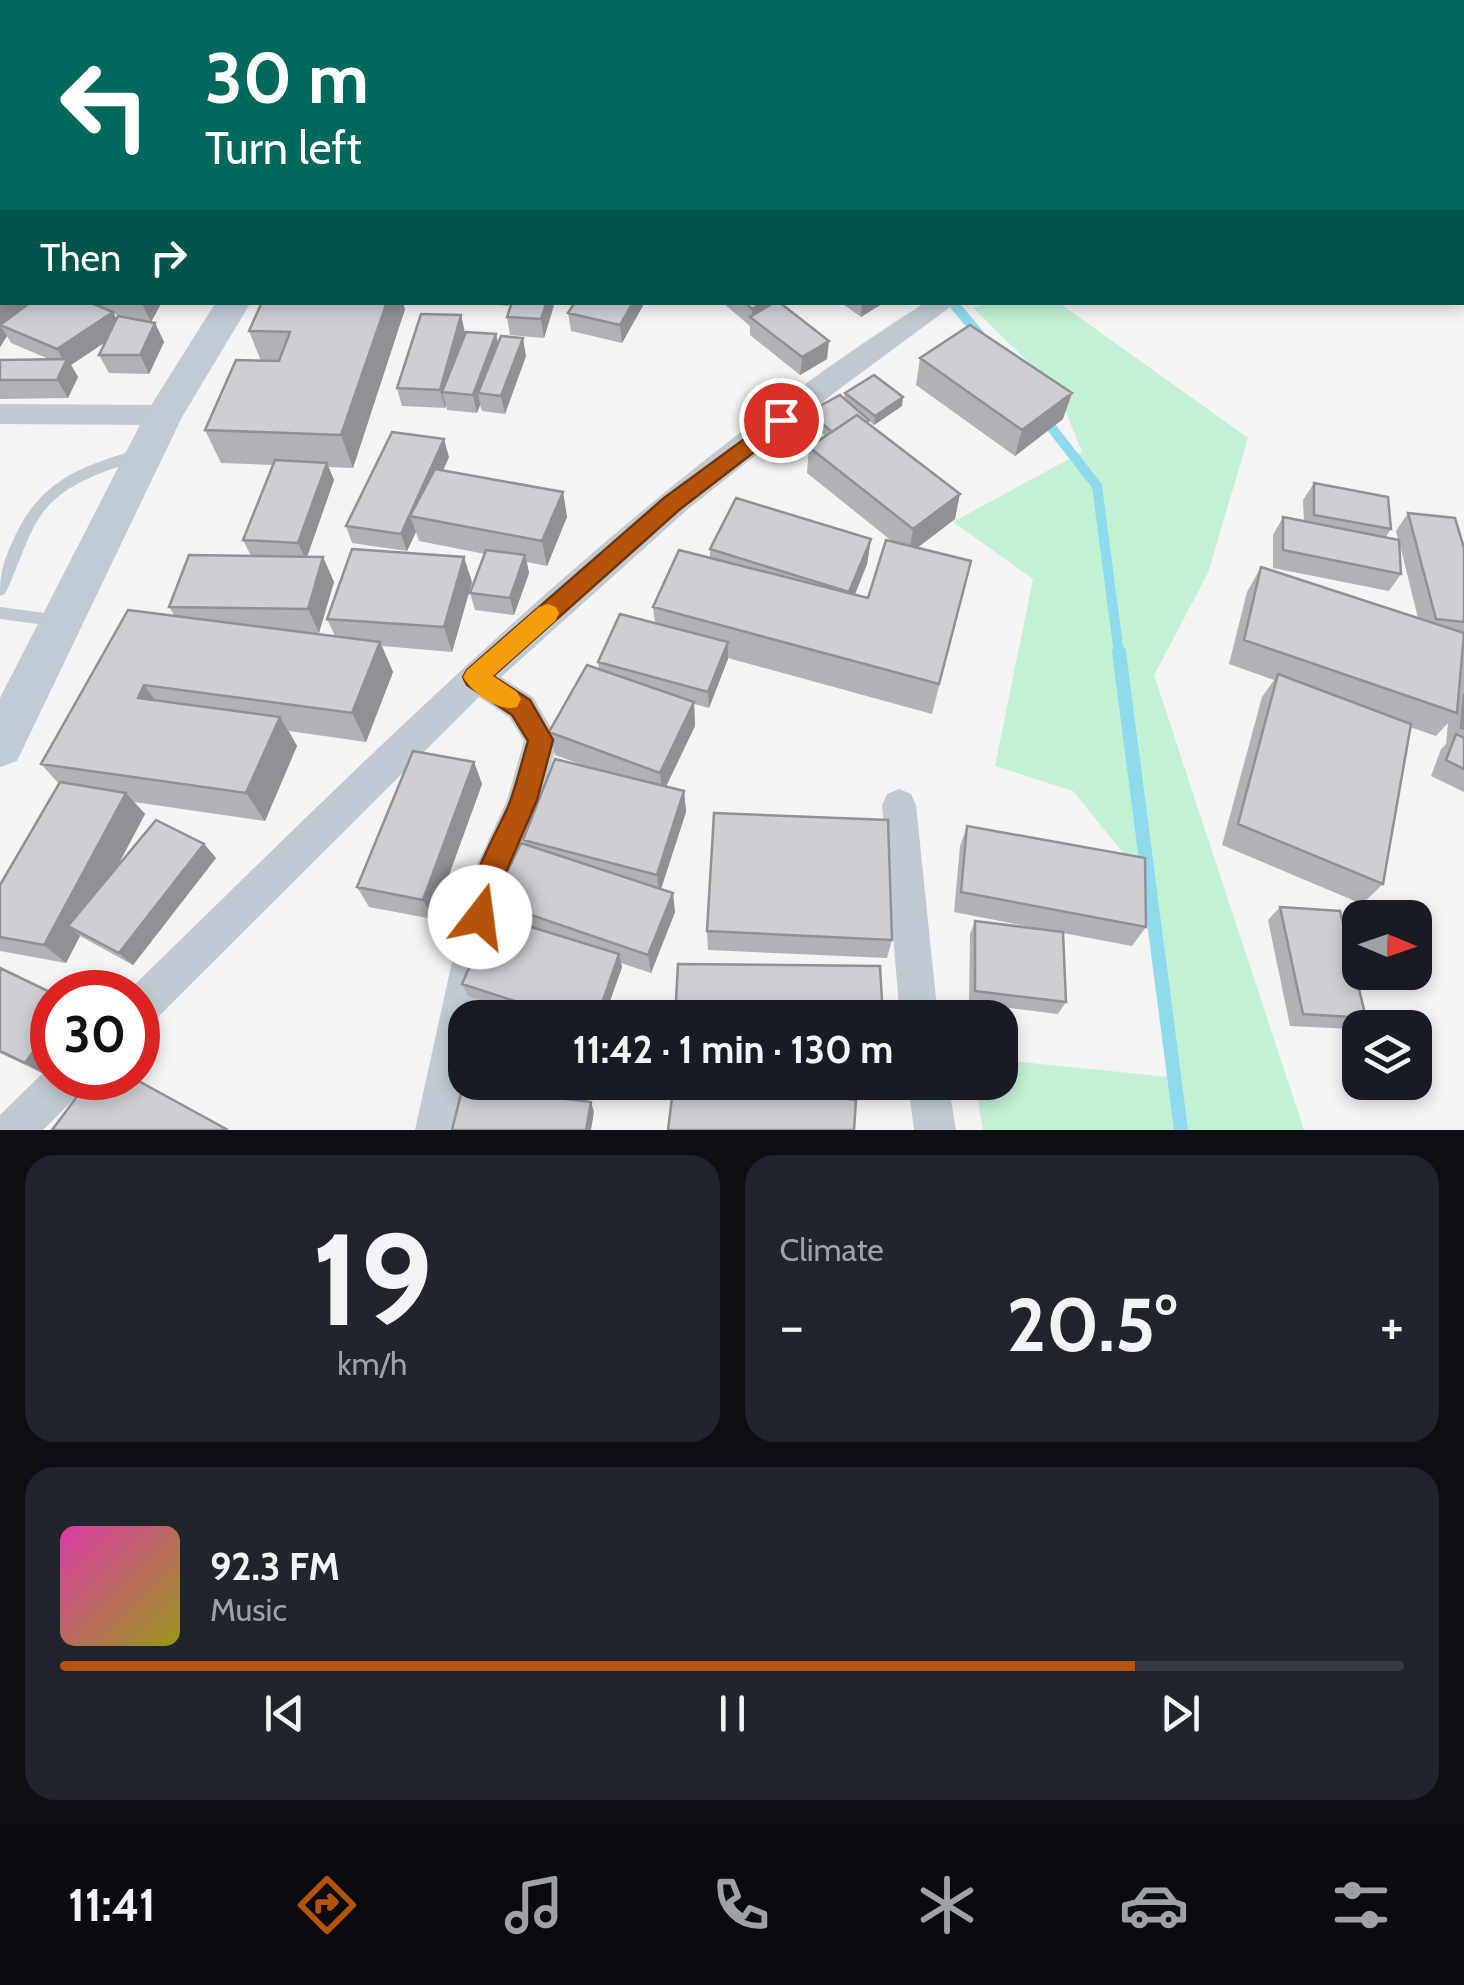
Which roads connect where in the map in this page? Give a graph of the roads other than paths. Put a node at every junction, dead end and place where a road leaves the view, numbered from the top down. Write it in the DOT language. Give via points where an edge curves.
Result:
graph roads {
  1 [pos="232,305"];
  2 [pos="941,305"];
  3 [pos="0,414"];
  4 [pos="156,433"];
  5 [pos="0,590"];
  6 [pos="0,613"];
  7 [pos="62,621"];
  8 [pos="475,677"];
  9 [pos="0,746"];
  10 [pos="900,805"];
  11 [pos="160,987"];
  12 [pos="917,1000"];
  13 [pos="45,1100"];
  14 [pos="931,1100"];
  15 [pos="14,1130"];
  16 [pos="436,1130"];
  17 [pos="935,1130"];
  1 -- 4 [label="main road"];
  2 -- 8 [label="street" via="672,504"];
  3 -- 4 [label="street"];
  4 -- 5 [label="lane" via="50,492 32,513"];
  4 -- 7 [label="main road"];
  6 -- 7 [label="lane"];
  7 -- 9 [label="main road"];
  8 -- 11 [label="street"];
  8 -- 16 [label="street" via="521,707 541,740 524,800 488,880"];
  10 -- 12 [label="street"];
  13 -- 15 [label="street"];
  14 -- 17 [label="street"];
}
